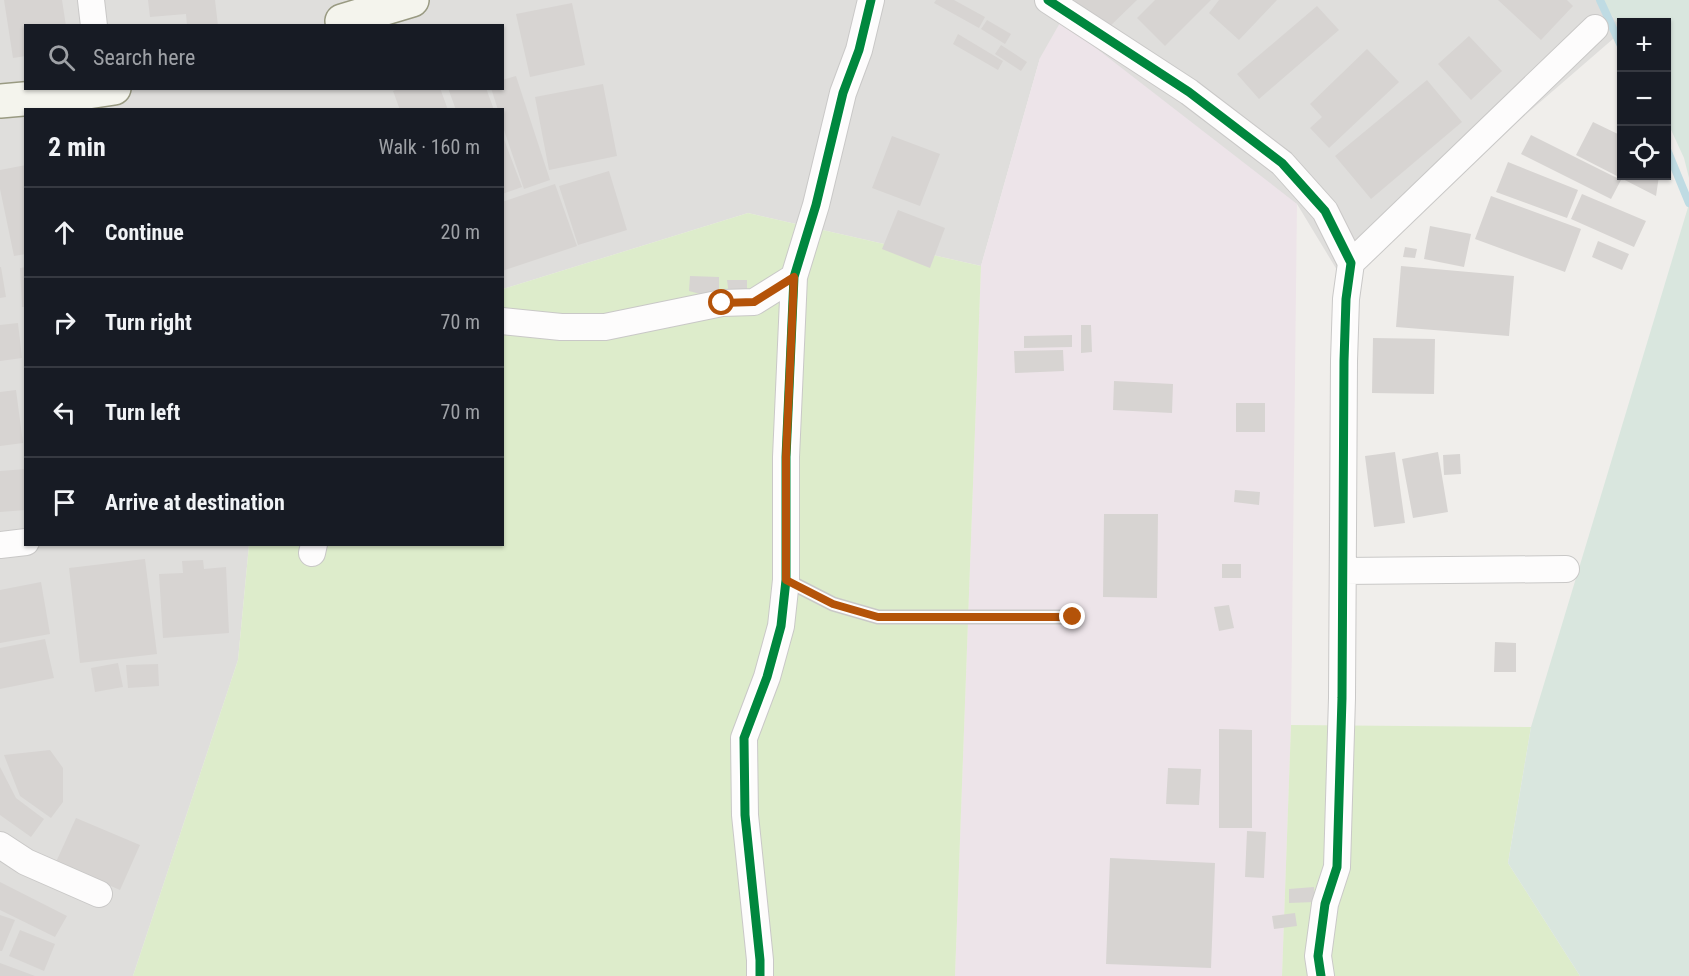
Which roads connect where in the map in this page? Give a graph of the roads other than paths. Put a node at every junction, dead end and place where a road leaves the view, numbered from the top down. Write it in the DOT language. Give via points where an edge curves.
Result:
graph roads {
  1 [pos="90,0"];
  2 [pos="374,0"];
  3 [pos="412,0"];
  4 [pos="871,0"];
  5 [pos="1048,0"];
  6 [pos="337,23"];
  7 [pos="94,24"];
  8 [pos="1595,28"];
  9 [pos="98,90"];
  10 [pos="0,101"];
  11 [pos="1351,263"];
  12 [pos="794,277"];
  13 [pos="504,321"];
  14 [pos="24,542"];
  15 [pos="0,545"];
  16 [pos="1566,569"];
  17 [pos="1343,571"];
  18 [pos="786,580"];
  19 [pos="1073,617"];
  20 [pos="0,845"];
  21 [pos="99,894"];
  22 [pos="760,976"];
  23 [pos="1321,976"];
  1 -- 7 [label="street"];
  2 -- 6 [label="main road"];
  3 -- 6 [label="main road"];
  4 -- 12 [label="street"];
  5 -- 11 [label="street" via="1189,92 1282,163 1325,211"];
  8 -- 11 [label="street"];
  9 -- 10 [label="main road"];
  11 -- 17 [label="street" via="1344,361"];
  12 -- 13 [label="street" via="754,302 722,303 605,327"];
  12 -- 18 [label="street" via="786,457"];
  14 -- 15 [label="street"];
  16 -- 17 [label="street"];
  17 -- 23 [label="street" via="1337,867 1325,904 1318,956"];
  18 -- 19 [label="lane" via="833,604 878,617"];
  18 -- 22 [label="street" via="781,626 744,738 745,815"];
  20 -- 21 [label="street" via="26,862"];
}
